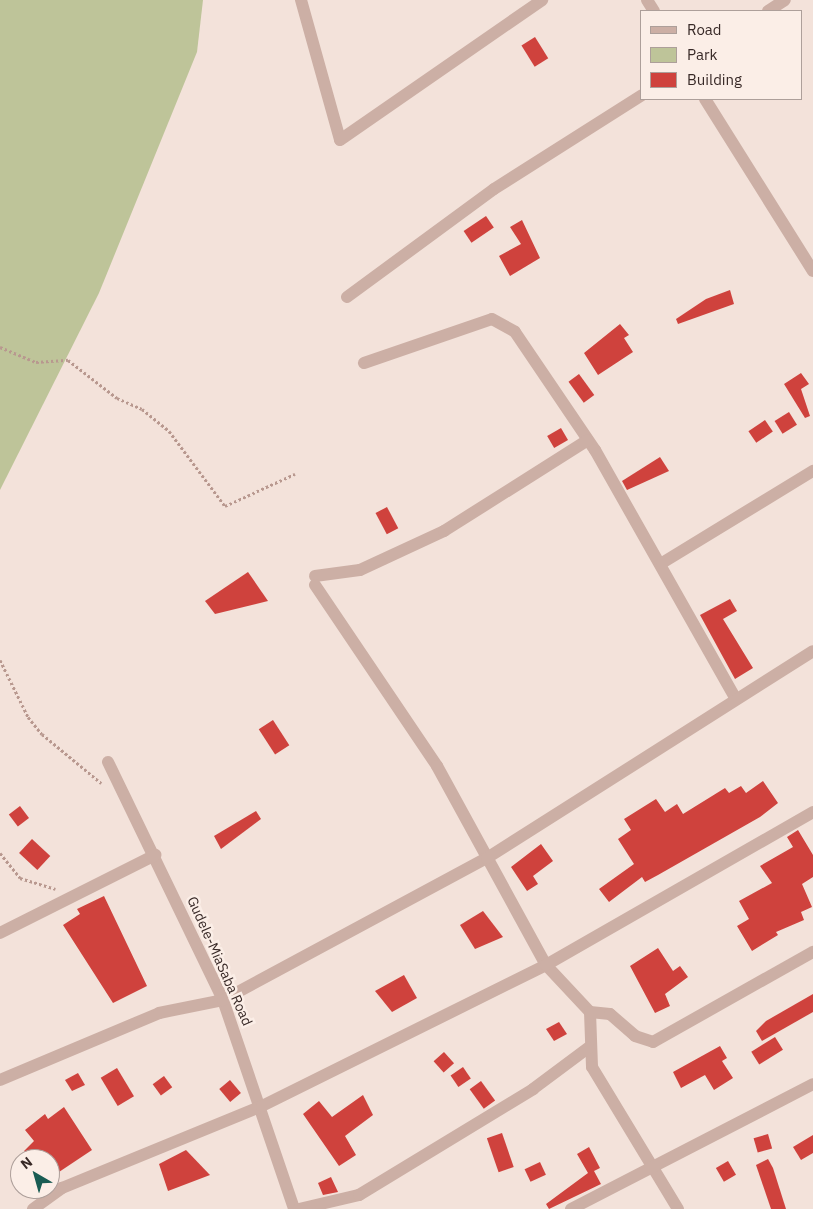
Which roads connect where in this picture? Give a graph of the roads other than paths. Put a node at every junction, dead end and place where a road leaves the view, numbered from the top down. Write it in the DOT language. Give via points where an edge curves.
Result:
graph roads {
  1 [pos="301,0"];
  2 [pos="542,0"];
  3 [pos="785,0"];
  4 [pos="770,10"];
  5 [pos="640,96"];
  6 [pos="706,100"];
  7 [pos="813,270"];
  8 [pos="347,297"];
  9 [pos="364,363"];
  10 [pos="588,440"];
  11 [pos="813,471"];
  12 [pos="662,563"];
  13 [pos="813,651"];
  14 [pos="735,697"];
  15 [pos="108,762"];
  16 [pos="813,812"];
  17 [pos="155,855"];
  18 [pos="487,858"];
  19 [pos="0,933"];
  20 [pos="813,952"];
  21 [pos="546,964"];
  22 [pos="223,1000"];
  23 [pos="590,1012"];
  24 [pos="588,1048"];
  25 [pos="0,1080"];
  26 [pos="813,1084"];
  27 [pos="262,1106"];
  28 [pos="655,1167"];
  29 [pos="32,1209"];
  30 [pos="294,1209"];
  31 [pos="299,1209"];
  32 [pos="571,1209"];
  33 [pos="678,1209"];
  1 -- 2 [label="street" via="340,140"];
  3 -- 4 [label="street"];
  5 -- 8 [label="street" via="494,189"];
  6 -- 7 [label="street"];
  9 -- 10 [label="street" via="492,319 515,332"];
  10 -- 12 [label="street"];
  10 -- 18 [label="street" via="444,531 360,570 315,581 437,766"];
  11 -- 12 [label="street"];
  12 -- 14 [label="street"];
  13 -- 14 [label="street"];
  14 -- 18 [label="street"];
  15 -- 17 [label="street, Gudele-MiaSaba Road"];
  16 -- 21 [label="street"];
  17 -- 19 [label="street" via="72,892"];
  17 -- 22 [label="street, Gudele-MiaSaba Road"];
  18 -- 21 [label="street"];
  18 -- 22 [label="street"];
  20 -- 23 [label="street" via="653,1042 635,1036 610,1014"];
  21 -- 23 [label="street"];
  21 -- 27 [label="street"];
  22 -- 25 [label="street" via="159,1013"];
  22 -- 27 [label="street, Gudele-MiaSaba Road"];
  23 -- 24 [label="street"];
  24 -- 28 [label="street" via="592,1067"];
  24 -- 31 [label="street" via="533,1089 359,1195"];
  26 -- 28 [label="street"];
  27 -- 29 [label="street" via="62,1188"];
  27 -- 30 [label="street, Gudele-MiaSaba Road"];
  28 -- 32 [label="street"];
  28 -- 33 [label="street"];
}
